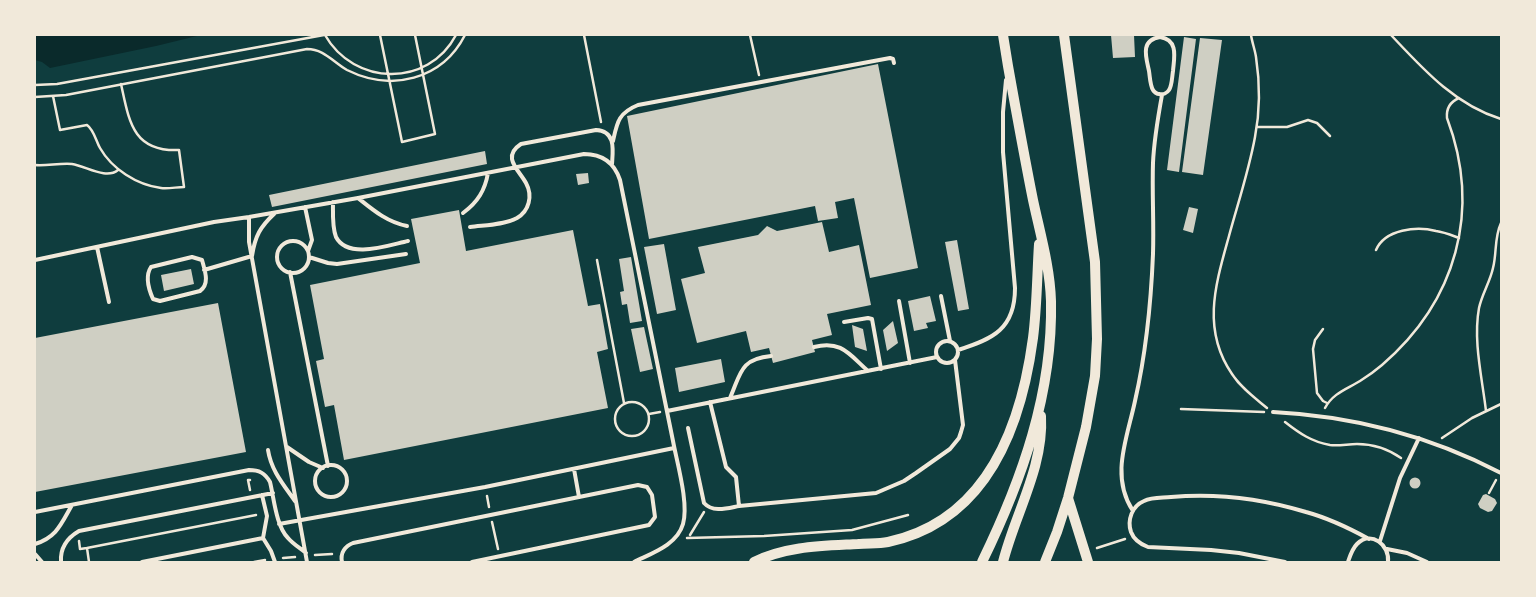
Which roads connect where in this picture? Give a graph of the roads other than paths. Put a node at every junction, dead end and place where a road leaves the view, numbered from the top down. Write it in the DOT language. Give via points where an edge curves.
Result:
graph roads {
  1 [pos="1004,36"];
  2 [pos="1063,38"];
  3 [pos="894,63"];
  4 [pos="1008,66"];
  5 [pos="1162,95"];
  6 [pos="613,141"];
  7 [pos="612,164"];
  8 [pos="515,168"];
  9 [pos="488,173"];
  10 [pos="358,198"];
  11 [pos="333,202"];
  12 [pos="304,207"];
  13 [pos="276,212"];
  14 [pos="463,213"];
  15 [pos="249,217"];
  16 [pos="407,226"];
  17 [pos="470,227"];
  18 [pos="1040,228"];
  19 [pos="408,241"];
  20 [pos="97,246"];
  21 [pos="308,251"];
  22 [pos="406,254"];
  23 [pos="252,256"];
  24 [pos="309,257"];
  25 [pos="35,260"];
  26 [pos="204,270"];
  27 [pos="290,272"];
  28 [pos="941,296"];
  29 [pos="899,301"];
  30 [pos="109,302"];
  31 [pos="844,322"];
  32 [pos="950,341"];
  33 [pos="814,347"];
  34 [pos="958,350"];
  35 [pos="770,356"];
  36 [pos="937,357"];
  37 [pos="955,360"];
  38 [pos="910,363"];
  39 [pos="881,369"];
  40 [pos="868,371"];
  41 [pos="730,398"];
  42 [pos="710,402"];
  43 [pos="1041,405"];
  44 [pos="667,411"];
  45 [pos="1273,412"];
  46 [pos="688,428"];
  47 [pos="1419,438"];
  48 [pos="286,447"];
  49 [pos="674,448"];
  50 [pos="268,450"];
  51 [pos="328,466"];
  52 [pos="323,468"];
  53 [pos="574,469"];
  54 [pos="1500,473"];
  55 [pos="273,493"];
  56 [pos="262,495"];
  57 [pos="579,497"];
  58 [pos="1068,498"];
  59 [pos="297,502"];
  60 [pos="72,505"];
  61 [pos="739,506"];
  62 [pos="35,512"];
  63 [pos="1132,512"];
  64 [pos="300,520"];
  65 [pos="280,524"];
  66 [pos="263,538"];
  67 [pos="1369,539"];
  68 [pos="1380,541"];
  69 [pos="35,544"];
  70 [pos="1387,549"];
  71 [pos="35,554"];
  72 [pos="306,554"];
  73 [pos="42,562"];
  74 [pos="61,562"];
  75 [pos="142,562"];
  76 [pos="275,562"];
  77 [pos="307,562"];
  78 [pos="342,562"];
  79 [pos="472,562"];
  80 [pos="634,562"];
  81 [pos="754,562"];
  82 [pos="982,562"];
  83 [pos="1003,562"];
  84 [pos="1045,562"];
  85 [pos="1088,562"];
  86 [pos="1285,562"];
  87 [pos="1348,562"];
  88 [pos="1388,562"];
  89 [pos="1427,562"];
  1 -- 4 [label="main road"];
  2 -- 58 [label="main road" via="1095,262 1097,339 1095,376 1086,427"];
  3 -- 6 [label="lane" via="890,58 630,108 617,122"];
  4 -- 18 [label="main road"];
  4 -- 34 [label="lane" via="1003,152 1013,309 1004,326 990,338"];
  5 -- 5 [label="lane" via="1171,88 1175,53 1172,44 1160,37 1148,44 1146,52 1152,89"];
  5 -- 63 [label="lane" via="1153,162 1153,254 1148,324 1121,470 1124,496"];
  6 -- 7 [label="lane"];
  6 -- 8 [label="lane" via="602,130 596,130 521,144 512,152"];
  7 -- 8 [label="lane" via="599,156 584,154"];
  7 -- 44 [label="lane" via="620,180"];
  8 -- 9 [label="lane"];
  8 -- 17 [label="lane" via="529,192 527,209 509,220"];
  9 -- 10 [label="lane"];
  9 -- 14 [label="lane" via="480,196"];
  10 -- 11 [label="lane"];
  10 -- 16 [label="lane" via="380,216"];
  11 -- 12 [label="lane"];
  11 -- 19 [label="lane" via="336,236 348,248 367,250"];
  12 -- 13 [label="lane"];
  12 -- 21 [label="lane" via="312,240"];
  13 -- 15 [label="lane"];
  13 -- 23 [label="lane" via="260,230"];
  15 -- 20 [label="lane"];
  15 -- 23 [label="lane"];
  18 -- 43 [label="main road" via="1050,299 1050,338"];
  18 -- 81 [label="main road" via="1037,302 1026,375 1010,433 988,475 973,494 937,524 907,537 885,542 804,547"];
  20 -- 25 [label="lane"];
  20 -- 30 [label="lane"];
  21 -- 24 [label="lane"];
  21 -- 27 [label="lane" via="296,241 281,247 278,262"];
  22 -- 24 [label="lane" via="338,264"];
  23 -- 26 [label="lane"];
  23 -- 48 [label="lane"];
  24 -- 27 [label="lane" via="301,271"];
  26 -- 26 [label="lane" via="202,260 192,257 154,265 147,273 152,297 160,301 200,291 206,284"];
  27 -- 51 [label="lane"];
  28 -- 32 [label="lane"];
  29 -- 38 [label="lane"];
  31 -- 39 [label="lane" via="872,319"];
  32 -- 34 [label="lane"];
  32 -- 36 [label="lane" via="938,345"];
  33 -- 40 [label="lane" via="836,345"];
  34 -- 37 [label="lane"];
  35 -- 41 [label="lane" via="758,357 743,368"];
  36 -- 37 [label="lane" via="945,364"];
  36 -- 38 [label="lane"];
  37 -- 61 [label="lane" via="962,432 950,449 916,473 876,493"];
  38 -- 39 [label="lane"];
  39 -- 40 [label="lane"];
  40 -- 41 [label="lane"];
  41 -- 42 [label="lane"];
  42 -- 44 [label="lane"];
  42 -- 61 [label="lane" via="726,467 736,477"];
  43 -- 82 [label="main road" via="1026,458"];
  43 -- 83 [label="main road" via="1041,435 1036,464"];
  44 -- 49 [label="lane"];
  45 -- 47 [label="lane" via="1368,424"];
  46 -- 61 [label="lane" via="707,507"];
  47 -- 54 [label="lane"];
  47 -- 68 [label="lane" via="1392,499"];
  48 -- 52 [label="lane"];
  48 -- 59 [label="lane"];
  49 -- 53 [label="lane"];
  49 -- 80 [label="lane" via="684,502 683,523 676,538"];
  50 -- 59 [label="lane" via="273,468"];
  51 -- 52 [label="lane"];
  51 -- 52 [label="lane" via="339,467 346,475 346,486 339,495 329,497 316,487 316,476"];
  53 -- 57 [label="lane"];
  53 -- 64 [label="lane"];
  55 -- 56 [label="lane"];
  55 -- 60 [label="lane" via="267,476 249,470"];
  55 -- 65 [label="lane"];
  56 -- 66 [label="lane" via="267,516"];
  56 -- 74 [label="lane" via="78,531 66,541"];
  57 -- 78 [label="lane" via="353,543 343,550"];
  57 -- 79 [label="lane" via="642,485 650,490 655,517 644,527"];
  58 -- 84 [label="main road"];
  58 -- 85 [label="main road"];
  59 -- 64 [label="lane"];
  60 -- 62 [label="lane"];
  60 -- 69 [label="lane" via="54,535"];
  63 -- 67 [label="lane" via="1141,502 1153,498 1242,499 1307,512"];
  63 -- 86 [label="lane" via="1133,536 1148,547 1220,551"];
  64 -- 65 [label="lane"];
  64 -- 72 [label="lane"];
  65 -- 72 [label="lane" via="287,537"];
  66 -- 75 [label="lane"];
  66 -- 76 [label="lane"];
  67 -- 68 [label="lane"];
  67 -- 87 [label="lane" via="1355,546"];
  68 -- 70 [label="lane"];
  70 -- 88 [label="lane"];
  70 -- 89 [label="lane"];
  71 -- 73 [label="lane"];
  72 -- 77 [label="lane"];
}
